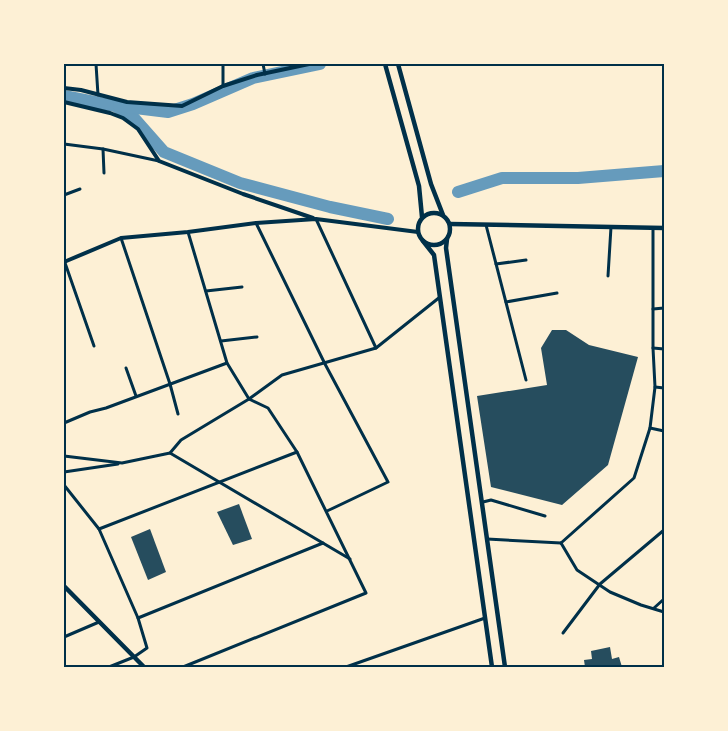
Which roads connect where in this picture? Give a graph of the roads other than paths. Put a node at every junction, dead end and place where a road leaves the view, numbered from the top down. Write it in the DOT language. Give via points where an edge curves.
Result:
graph roads {
  1 [pos="96,64"];
  2 [pos="223,64"];
  3 [pos="263,64"];
  4 [pos="309,64"];
  5 [pos="385,64"];
  6 [pos="398,64"];
  7 [pos="264,74"];
  8 [pos="223,86"];
  9 [pos="64,88"];
  10 [pos="98,95"];
  11 [pos="64,102"];
  12 [pos="64,144"];
  13 [pos="103,149"];
  14 [pos="159,161"];
  15 [pos="104,172"];
  16 [pos="80,189"];
  17 [pos="64,196"];
  18 [pos="443,215"];
  19 [pos="422,217"];
  20 [pos="316,219"];
  21 [pos="256,223"];
  22 [pos="450,224"];
  23 [pos="486,225"];
  24 [pos="611,227"];
  25 [pos="653,228"];
  26 [pos="664,228"];
  27 [pos="188,232"];
  28 [pos="418,232"];
  29 [pos="121,238"];
  30 [pos="447,239"];
  31 [pos="423,241"];
  32 [pos="526,260"];
  33 [pos="64,261"];
  34 [pos="496,264"];
  35 [pos="608,276"];
  36 [pos="242,287"];
  37 [pos="206,291"];
  38 [pos="557,293"];
  39 [pos="441,296"];
  40 [pos="506,302"];
  41 [pos="664,308"];
  42 [pos="653,309"];
  43 [pos="257,337"];
  44 [pos="221,341"];
  45 [pos="94,346"];
  46 [pos="376,348"];
  47 [pos="653,348"];
  48 [pos="664,349"];
  49 [pos="227,363"];
  50 [pos="325,364"];
  51 [pos="126,368"];
  52 [pos="526,380"];
  53 [pos="170,384"];
  54 [pos="654,387"];
  55 [pos="664,388"];
  56 [pos="136,396"];
  57 [pos="249,399"];
  58 [pos="178,414"];
  59 [pos="64,423"];
  60 [pos="650,428"];
  61 [pos="664,431"];
  62 [pos="297,452"];
  63 [pos="170,453"];
  64 [pos="64,456"];
  65 [pos="122,464"];
  66 [pos="478,468"];
  67 [pos="465,470"];
  68 [pos="64,472"];
  69 [pos="221,483"];
  70 [pos="64,485"];
  71 [pos="483,502"];
  72 [pos="326,511"];
  73 [pos="545,516"];
  74 [pos="99,529"];
  75 [pos="664,530"];
  76 [pos="486,539"];
  77 [pos="323,543"];
  78 [pos="561,543"];
  79 [pos="351,559"];
  80 [pos="600,584"];
  81 [pos="64,586"];
  82 [pos="664,599"];
  83 [pos="653,609"];
  84 [pos="664,612"];
  85 [pos="138,618"];
  86 [pos="485,618"];
  87 [pos="99,622"];
  88 [pos="563,633"];
  89 [pos="64,637"];
  90 [pos="134,657"];
  91 [pos="109,667"];
  92 [pos="144,667"];
  93 [pos="183,667"];
  94 [pos="346,667"];
  95 [pos="492,667"];
  96 [pos="505,667"];
  1 -- 10 [label="street"];
  2 -- 8 [label="street"];
  3 -- 7 [label="street"];
  4 -- 7 [label="street"];
  5 -- 19 [label="main road" via="419,186"];
  6 -- 18 [label="main road" via="431,184"];
  7 -- 8 [label="street"];
  8 -- 10 [label="street" via="182,106 127,102"];
  9 -- 10 [label="street"];
  11 -- 14 [label="street" via="123,118 138,129"];
  12 -- 13 [label="street"];
  13 -- 14 [label="street"];
  13 -- 15 [label="street"];
  14 -- 20 [label="street"];
  16 -- 17 [label="street"];
  18 -- 19 [label="main road" via="434,212"];
  18 -- 22 [label="main road"];
  19 -- 28 [label="main road"];
  20 -- 21 [label="street"];
  20 -- 28 [label="street"];
  20 -- 46 [label="street"];
  21 -- 27 [label="street"];
  21 -- 50 [label="street"];
  22 -- 23 [label="main road"];
  22 -- 30 [label="main road"];
  23 -- 24 [label="main road"];
  23 -- 34 [label="street"];
  24 -- 25 [label="main road"];
  24 -- 35 [label="street"];
  25 -- 26 [label="main road"];
  25 -- 42 [label="street"];
  27 -- 29 [label="street"];
  27 -- 37 [label="street"];
  28 -- 31 [label="main road"];
  29 -- 33 [label="street"];
  29 -- 53 [label="street"];
  30 -- 31 [label="main road" via="433,245"];
  30 -- 66 [label="main road" via="447,258"];
  31 -- 39 [label="main road" via="434,255"];
  32 -- 34 [label="street"];
  33 -- 45 [label="street"];
  34 -- 40 [label="street"];
  36 -- 37 [label="street"];
  37 -- 44 [label="street"];
  38 -- 40 [label="street"];
  39 -- 46 [label="street"];
  39 -- 67 [label="main road"];
  40 -- 52 [label="street"];
  41 -- 42 [label="street"];
  42 -- 47 [label="street"];
  43 -- 44 [label="street"];
  44 -- 49 [label="street"];
  46 -- 50 [label="street"];
  47 -- 48 [label="street"];
  47 -- 54 [label="street"];
  49 -- 53 [label="street"];
  49 -- 57 [label="street"];
  50 -- 57 [label="street" via="282,375"];
  50 -- 72 [label="street" via="388,482"];
  51 -- 56 [label="street"];
  53 -- 56 [label="street"];
  53 -- 58 [label="street"];
  54 -- 55 [label="street"];
  54 -- 60 [label="street"];
  56 -- 59 [label="street"];
  57 -- 62 [label="street" via="268,408"];
  57 -- 63 [label="street" via="181,440"];
  60 -- 61 [label="street"];
  60 -- 78 [label="street" via="634,478"];
  62 -- 69 [label="street"];
  62 -- 72 [label="street"];
  63 -- 65 [label="street"];
  63 -- 69 [label="street"];
  64 -- 65 [label="street"];
  65 -- 68 [label="street"];
  66 -- 67 [label="main road"];
  66 -- 71 [label="main road"];
  67 -- 86 [label="main road"];
  69 -- 74 [label="street"];
  69 -- 77 [label="street"];
  70 -- 74 [label="street"];
  71 -- 73 [label="street" via="491,500"];
  71 -- 76 [label="main road"];
  72 -- 79 [label="street"];
  74 -- 85 [label="street"];
  75 -- 80 [label="street"];
  76 -- 78 [label="street"];
  76 -- 96 [label="main road"];
  77 -- 79 [label="street"];
  77 -- 85 [label="street"];
  78 -- 80 [label="street" via="577,570"];
  79 -- 93 [label="street" via="366,593"];
  80 -- 83 [label="street" via="610,592"];
  80 -- 88 [label="street"];
  81 -- 87 [label="main road"];
  82 -- 83 [label="street"];
  83 -- 84 [label="street"];
  85 -- 90 [label="street" via="147,648"];
  86 -- 94 [label="street"];
  86 -- 95 [label="main road"];
  87 -- 89 [label="street"];
  87 -- 90 [label="main road"];
  90 -- 91 [label="street"];
  90 -- 92 [label="main road"];
}
